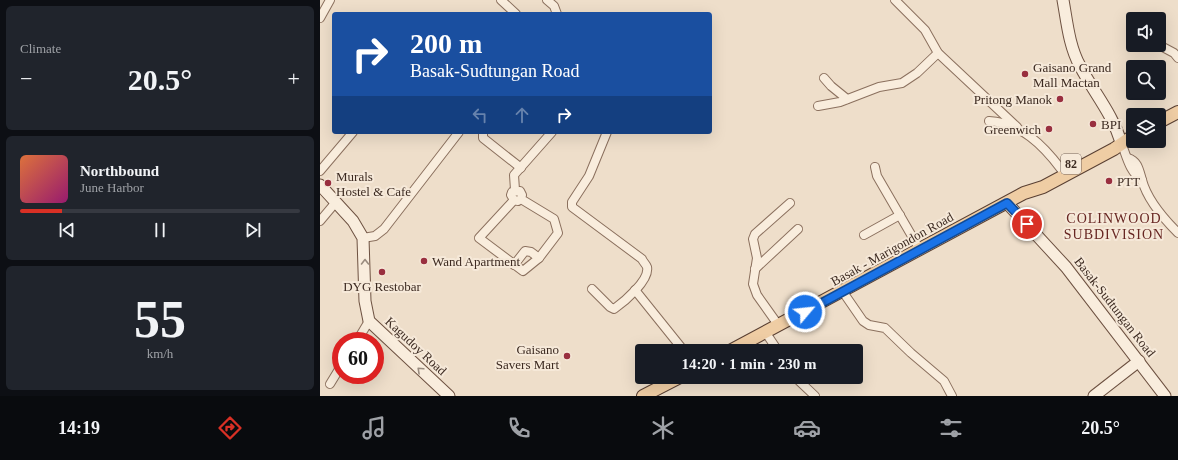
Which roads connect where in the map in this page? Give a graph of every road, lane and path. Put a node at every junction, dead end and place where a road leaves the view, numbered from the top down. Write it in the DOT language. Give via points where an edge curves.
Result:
graph roads {
  1 [pos="330,0"];
  2 [pos="501,0"];
  3 [pos="547,0"];
  4 [pos="895,0"];
  5 [pos="1063,0"];
  6 [pos="514,12"];
  7 [pos="556,12"];
  8 [pos="320,18"];
  9 [pos="1166,49"];
  10 [pos="938,53"];
  11 [pos="1178,58"];
  12 [pos="824,78"];
  13 [pos="847,99"];
  14 [pos="818,106"];
  15 [pos="1178,112"];
  16 [pos="1166,118"];
  17 [pos="990,121"];
  18 [pos="1017,127"];
  19 [pos="351,134"];
  20 [pos="457,134"];
  21 [pos="483,134"];
  22 [pos="550,134"];
  23 [pos="606,134"];
  24 [pos="1126,140"];
  25 [pos="1121,142"];
  26 [pos="875,167"];
  27 [pos="521,168"];
  28 [pos="1061,169"];
  29 [pos="320,171"];
  30 [pos="320,185"];
  31 [pos="1024,193"];
  32 [pos="517,200"];
  33 [pos="336,202"];
  34 [pos="790,203"];
  35 [pos="1007,203"];
  36 [pos="900,215"];
  37 [pos="320,221"];
  38 [pos="798,229"];
  39 [pos="1178,233"];
  40 [pos="864,235"];
  41 [pos="363,238"];
  42 [pos="920,250"];
  43 [pos="539,258"];
  44 [pos="514,265"];
  45 [pos="755,269"];
  46 [pos="592,289"];
  47 [pos="635,290"];
  48 [pos="843,292"];
  49 [pos="369,321"];
  50 [pos="779,326"];
  51 [pos="362,332"];
  52 [pos="766,333"];
  53 [pos="678,344"];
  54 [pos="744,344"];
  55 [pos="773,344"];
  56 [pos="1139,361"];
  57 [pos="332,381"];
  58 [pos="330,384"];
  59 [pos="666,384"];
  60 [pos="802,384"];
  61 [pos="449,396"];
  62 [pos="643,396"];
  63 [pos="815,396"];
  64 [pos="952,396"];
  65 [pos="1094,396"];
  66 [pos="1165,396"];
  1 -- 8 [label="street"];
  2 -- 6 [label="street"];
  3 -- 7 [label="street"];
  4 -- 10 [label="street" via="925,30"];
  5 -- 25 [label="street" via="1070,41 1080,66 1116,125"];
  9 -- 11 [label="street"];
  10 -- 13 [label="street" via="902,83 879,87"];
  10 -- 18 [label="street"];
  12 -- 13 [label="street"];
  13 -- 14 [label="street"];
  15 -- 16 [label="main road"];
  17 -- 18 [label="street"];
  18 -- 28 [label="street" via="1045,149"];
  19 -- 29 [label="street"];
  20 -- 41 [label="street" via="384,229 375,236"];
  21 -- 27 [label="street" via="483,138"];
  22 -- 27 [label="street"];
  23 -- 47 [label="street" via="589,176 572,202 572,208 647,266 646,279"];
  24 -- 25 [label="main road, Basak - Marigondon Road / 82"];
  25 -- 28 [label="main road, Basak - Marigondon Road / 82" via="1111,144"];
  25 -- 31 [label="main road, Basak - Marigondon Road / 82" via="1114,149 1043,187"];
  25 -- 39 [label="street" via="1128,158 1133,160 1140,171 1161,216"];
  26 -- 36 [label="street" via="877,176"];
  27 -- 32 [label="street" via="514,175 515,190 511,195"];
  28 -- 31 [label="main road, Basak - Marigondon Road / 82" via="1040,180"];
  30 -- 33 [label="street, Kagudoy Road"];
  31 -- 35 [label="main road, Basak - Marigondon Road / 82"];
  32 -- 43 [label="street" via="554,218 558,233"];
  32 -- 44 [label="street" via="479,238"];
  33 -- 37 [label="street"];
  33 -- 41 [label="street, Kagudoy Road" via="353,221"];
  34 -- 45 [label="street" via="755,234"];
  35 -- 42 [label="main road, Basak - Marigondon Road / 82"];
  35 -- 56 [label="street, Basak-Sudtungan Road" via="1066,267"];
  36 -- 40 [label="street"];
  36 -- 42 [label="street"];
  38 -- 45 [label="street"];
  49 -- 41 [label="street, Kagudoy Road, one-way" via="365,301"];
  42 -- 48 [label="main road, Basak - Marigondon Road / 82"];
  43 -- 44 [label="street" via="523,271"];
  43 -- 44 [label="street" via="525,251"];
  45 -- 50 [label="street" via="753,284 757,295"];
  46 -- 47 [label="street" via="614,309"];
  47 -- 53 [label="street"];
  48 -- 50 [label="main road, Basak - Marigondon Road / 82"];
  48 -- 64 [label="street" via="863,321 885,328 944,381"];
  49 -- 51 [label="street"];
  61 -- 49 [label="street, Kagudoy Road, one-way"];
  50 -- 52 [label="main road, Basak - Marigondon Road / 82"];
  52 -- 54 [label="main road, Basak - Marigondon Road / 82"];
  52 -- 55 [label="street"];
  56 -- 65 [label="street"];
  56 -- 66 [label="street, Basak-Sudtungan Road"];
  57 -- 58 [label="street"];
  59 -- 62 [label="main road"];
  60 -- 63 [label="street"];
}
